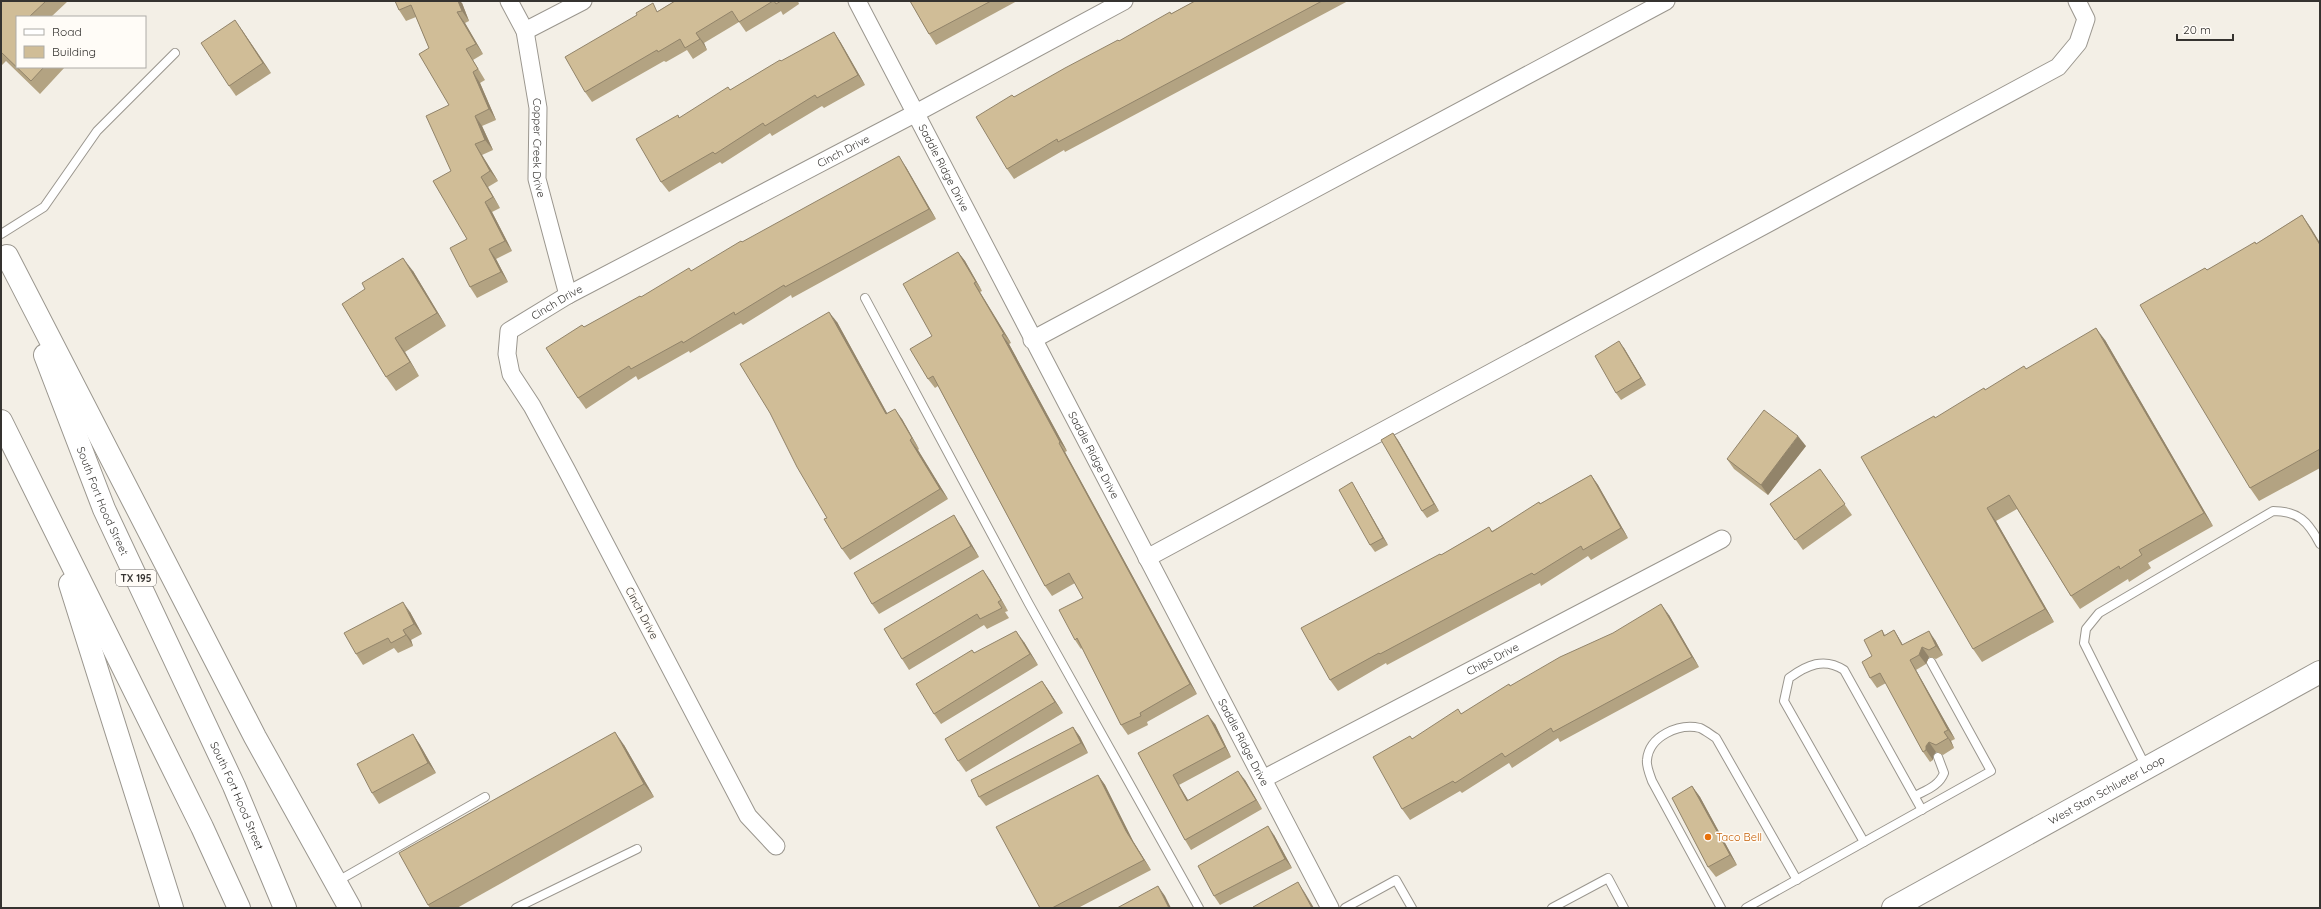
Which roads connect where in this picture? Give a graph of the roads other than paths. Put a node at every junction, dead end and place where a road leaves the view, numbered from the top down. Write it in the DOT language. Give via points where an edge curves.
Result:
graph roads {
  1 [pos="509,1"];
  2 [pos="583,1"];
  3 [pos="857,1"];
  4 [pos="1124,1"];
  5 [pos="1666,1"];
  6 [pos="2077,1"];
  7 [pos="525,31"];
  8 [pos="175,53"];
  9 [pos="916,113"];
  10 [pos="1,234"];
  11 [pos="4,249"];
  12 [pos="568,295"];
  13 [pos="865,298"];
  14 [pos="1032,340"];
  15 [pos="1,421"];
  16 [pos="49,518"];
  17 [pos="1722,539"];
  18 [pos="2320,544"];
  19 [pos="1147,558"];
  20 [pos="1931,662"];
  21 [pos="2320,672"];
  22 [pos="1938,757"];
  23 [pos="2147,769"];
  24 [pos="1263,779"];
  25 [pos="1914,796"];
  26 [pos="485,797"];
  27 [pos="1922,810"];
  28 [pos="1864,842"];
  29 [pos="776,846"];
  30 [pos="637,849"];
  31 [pos="1797,880"];
  32 [pos="335,883"];
  33 [pos="172,908"];
  34 [pos="239,908"];
  35 [pos="285,908"];
  36 [pos="350,908"];
  37 [pos="516,908"];
  38 [pos="1199,908"];
  39 [pos="1330,908"];
  40 [pos="1346,908"];
  41 [pos="1412,908"];
  42 [pos="1552,908"];
  43 [pos="1624,908"];
  44 [pos="1721,908"];
  45 [pos="1746,908"];
  46 [pos="1893,908"];
  1 -- 7 [label="street, Copper Creek Drive"];
  2 -- 7 [label="street"];
  3 -- 9 [label="street, Saddle Ridge Drive"];
  4 -- 9 [label="street, Cinch Drive"];
  5 -- 14 [label="street"];
  6 -- 19 [label="street" via="2086,19 2078,44 2058,67"];
  7 -- 12 [label="street, Copper Creek Drive" via="538,108 537,179"];
  8 -- 10 [label="lane" via="97,131 44,207"];
  9 -- 12 [label="street, Cinch Drive"];
  9 -- 14 [label="street, Saddle Ridge Drive"];
  11 -- 32 [label="main road" via="256,737"];
  11 -- 35 [label="main road, South Fort Hood Street / TX 195" via="104,509 234,786"];
  12 -- 29 [label="street, Cinch Drive" via="509,331 507,354 511,374 532,406 566,469 748,816"];
  13 -- 38 [label="lane" via="1026,597"];
  14 -- 19 [label="street, Saddle Ridge Drive"];
  15 -- 16 [label="main road"];
  16 -- 33 [label="main road"];
  16 -- 34 [label="main road" via="199,820"];
  17 -- 24 [label="street, Chips Drive"];
  18 -- 23 [label="lane" via="2307,523 2298,516 2286,511 2272,511 2099,613 2086,629 2084,643"];
  19 -- 24 [label="street, Saddle Ridge Drive"];
  20 -- 27 [label="lane" via="1991,771"];
  21 -- 23 [label="main road, West Stan Schlueter Loop"];
  22 -- 25 [label="lane" via="1944,773 1942,779 1933,787"];
  23 -- 46 [label="main road, West Stan Schlueter Loop"];
  24 -- 39 [label="street, Saddle Ridge Drive"];
  25 -- 27 [label="lane"];
  25 -- 28 [label="lane" via="1844,670 1823,662 1806,667 1789,678 1784,701"];
  26 -- 32 [label="lane"];
  27 -- 28 [label="lane"];
  28 -- 31 [label="lane"];
  30 -- 37 [label="lane"];
  31 -- 44 [label="lane" via="1716,738 1701,728 1684,726 1667,732 1654,743 1647,760 1652,781"];
  31 -- 45 [label="lane"];
  32 -- 36 [label="main road"];
  40 -- 41 [label="lane" via="1396,880"];
  42 -- 43 [label="lane" via="1608,878"];
}
